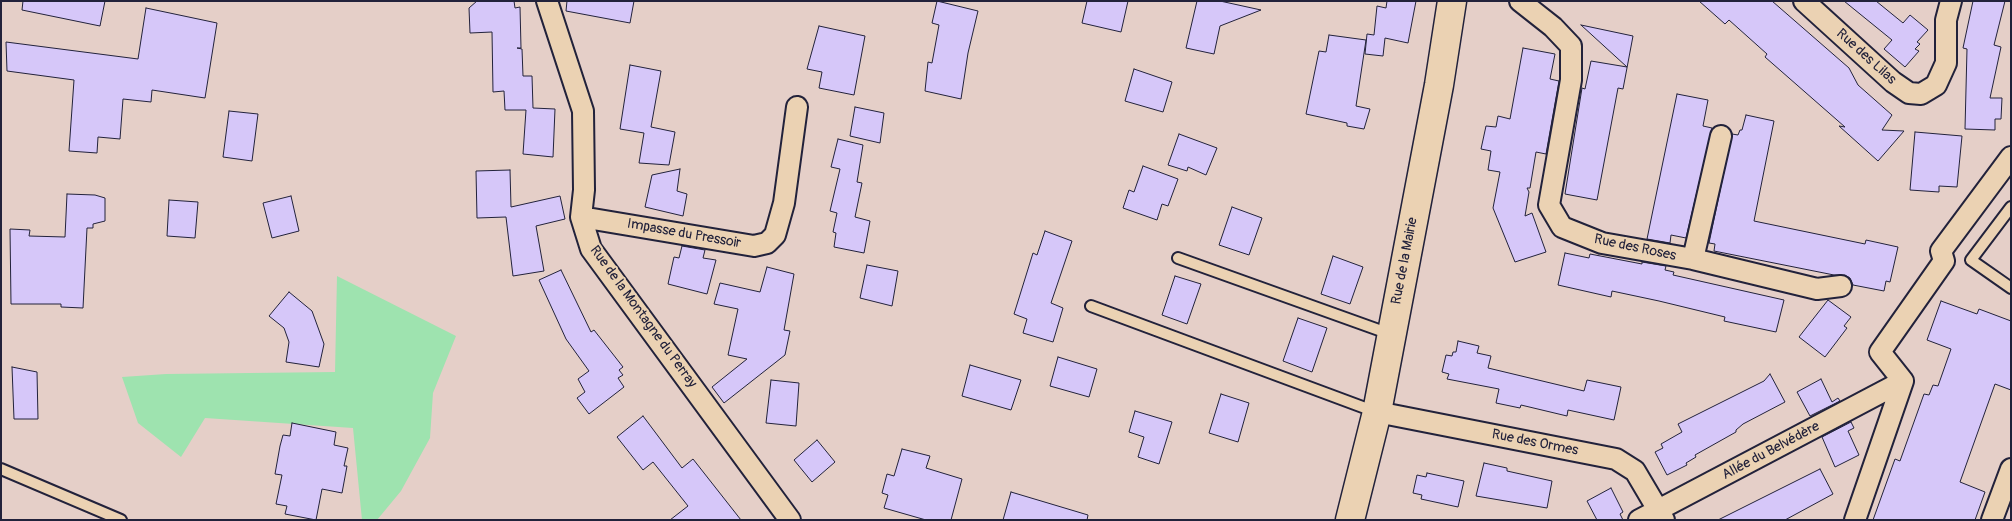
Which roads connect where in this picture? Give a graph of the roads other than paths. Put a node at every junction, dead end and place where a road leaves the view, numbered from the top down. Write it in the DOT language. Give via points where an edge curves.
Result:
graph roads {
  1 [pos="547,1"];
  2 [pos="1452,1"];
  3 [pos="1520,1"];
  4 [pos="1804,1"];
  5 [pos="1951,1"];
  6 [pos="797,107"];
  7 [pos="1721,136"];
  8 [pos="2011,157"];
  9 [pos="2011,207"];
  10 [pos="581,216"];
  11 [pos="1178,258"];
  12 [pos="1693,259"];
  13 [pos="1840,286"];
  14 [pos="2011,288"];
  15 [pos="1091,306"];
  16 [pos="1391,334"];
  17 [pos="1903,381"];
  18 [pos="1376,412"];
  19 [pos="1,469"];
  20 [pos="2011,469"];
  21 [pos="1661,515"];
  22 [pos="121,520"];
  23 [pos="790,520"];
  24 [pos="1350,520"];
  25 [pos="1639,520"];
  26 [pos="1855,520"];
  27 [pos="1992,520"];
  1 -- 10 [label="street, Rue de la Montagne du Perray" via="583,111 584,190"];
  2 -- 16 [label="street, Rue de la Mairie" via="1439,86"];
  3 -- 12 [label="street, Rue des Roses" via="1554,26 1570,46 1571,80 1549,206 1562,227 1602,242"];
  4 -- 5 [label="street, Rue des Lilas" via="1893,82 1908,93 1922,94 1936,85 1946,63 1946,20"];
  6 -- 10 [label="street, Impasse du Pressoir" via="784,202 775,235 767,243 754,246"];
  7 -- 12 [label="street"];
  8 -- 17 [label="street" via="1941,251 1944,261 1880,352"];
  9 -- 14 [label="lane" via="1970,260"];
  10 -- 23 [label="street, Rue de la Montagne du Perray" via="591,250"];
  11 -- 16 [label="lane"];
  12 -- 13 [label="street, Rue des Roses" via="1817,290"];
  15 -- 18 [label="lane"];
  16 -- 18 [label="street, Rue de la Mairie"];
  17 -- 21 [label="street, Allée du Belvédère"];
  17 -- 26 [label="street"];
  18 -- 21 [label="street, Rue des Ormes" via="1616,460 1634,471"];
  18 -- 24 [label="street, Rue de la Mairie"];
  19 -- 22 [label="lane"];
  20 -- 27 [label="street"];
  21 -- 25 [label="street, Allée du Belvédère"];
}
